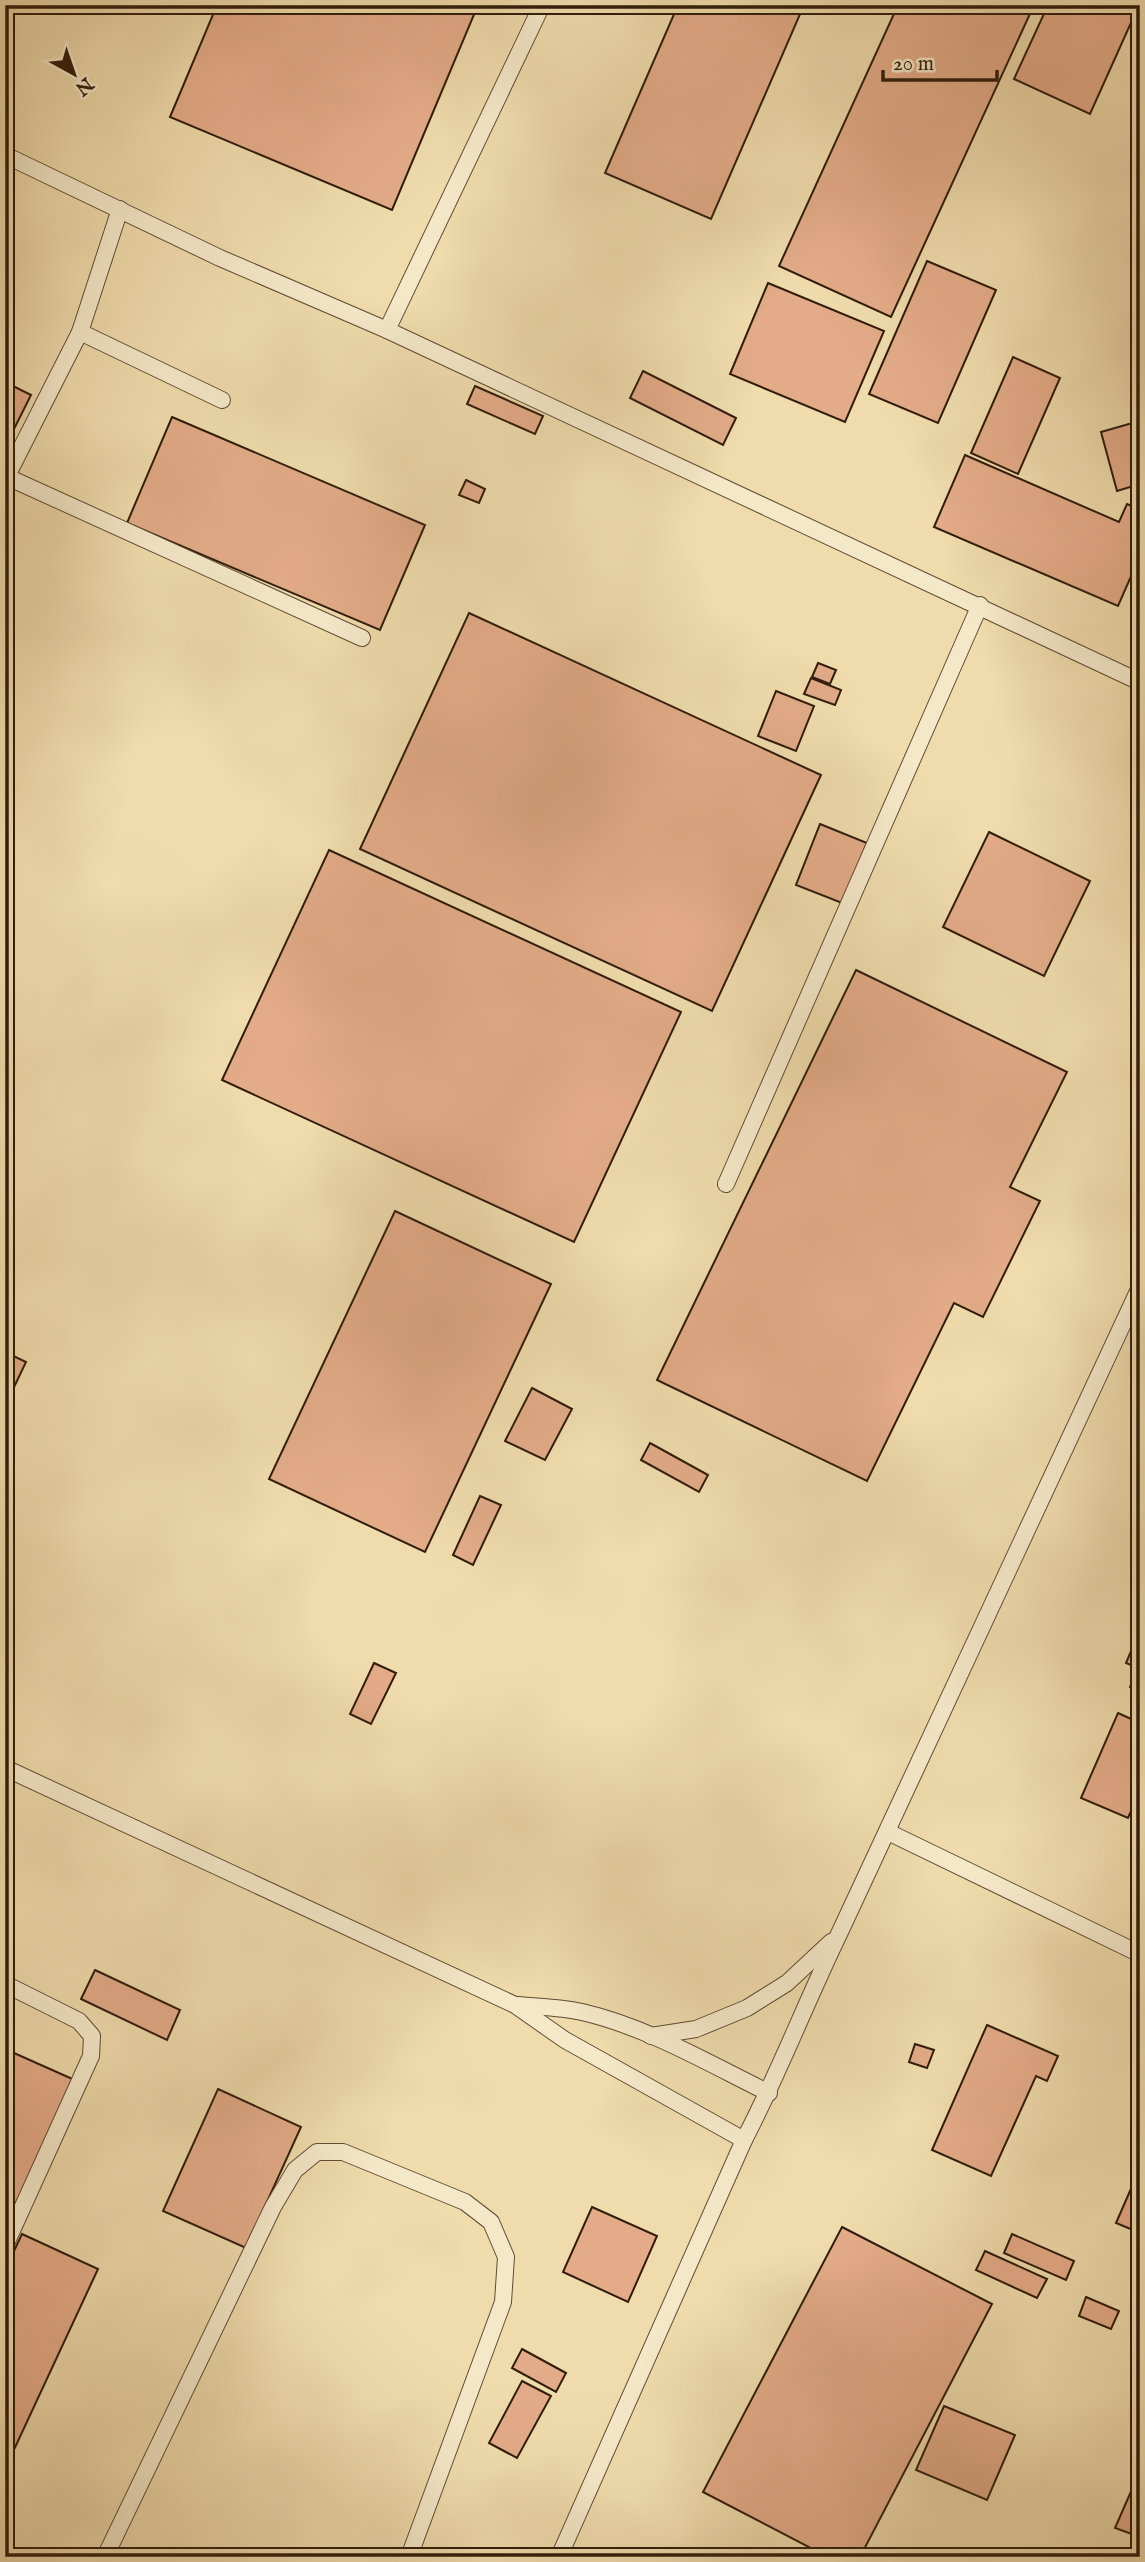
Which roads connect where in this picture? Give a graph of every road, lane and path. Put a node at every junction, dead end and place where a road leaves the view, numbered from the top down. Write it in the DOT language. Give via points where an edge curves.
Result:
graph roads {
  1 [pos="542,5"];
  2 [pos="5,155"];
  3 [pos="120,209"];
  4 [pos="387,330"];
  5 [pos="80,332"];
  6 [pos="222,400"];
  7 [pos="6,476"];
  8 [pos="980,605"];
  9 [pos="362,638"];
  10 [pos="1140,682"];
  11 [pos="726,1184"];
  12 [pos="1140,1287"];
  13 [pos="5,1768"];
  14 [pos="888,1832"];
  15 [pos="838,1935"];
  16 [pos="1140,1954"];
  17 [pos="5,1984"];
  18 [pos="515,2004"];
  19 [pos="651,2036"];
  20 [pos="769,2093"];
  21 [pos="744,2140"];
  22 [pos="5,2246"];
  23 [pos="105,2557"];
  24 [pos="409,2557"];
  25 [pos="559,2557"];
  1 -- 4 [label="lane"];
  2 -- 3 [label="lane"];
  3 -- 4 [label="lane"];
  3 -- 5 [label="lane"];
  4 -- 8 [label="lane"];
  5 -- 6 [label="lane"];
  5 -- 7 [label="lane"];
  7 -- 9 [label="lane"];
  8 -- 10 [label="lane"];
  8 -- 11 [label="lane"];
  12 -- 14 [label="lane"];
  13 -- 18 [label="lane"];
  14 -- 15 [label="lane"];
  14 -- 16 [label="lane"];
  15 -- 19 [label="lane" via="787,1983 747,2008 696,2029"];
  15 -- 20 [label="lane"];
  17 -- 22 [label="lane" via="79,2021 92,2036 91,2056"];
  18 -- 19 [label="lane" via="580,2012"];
  18 -- 21 [label="lane" via="565,2040"];
  19 -- 20 [label="lane"];
  20 -- 21 [label="lane"];
  21 -- 25 [label="lane"];
  23 -- 24 [label="lane" via="273,2207 295,2170 317,2152 343,2152 465,2202 491,2222 506,2257 503,2302"];
}
